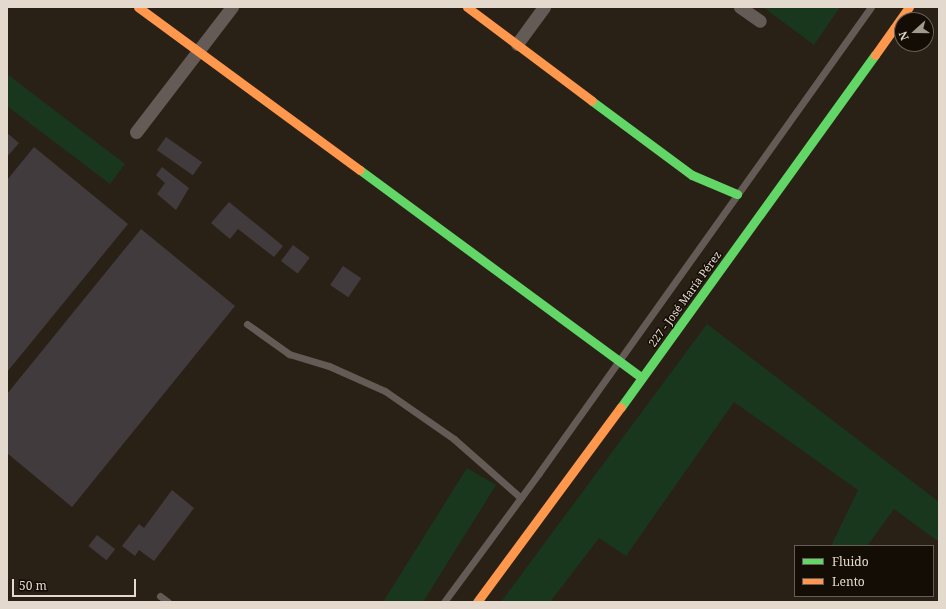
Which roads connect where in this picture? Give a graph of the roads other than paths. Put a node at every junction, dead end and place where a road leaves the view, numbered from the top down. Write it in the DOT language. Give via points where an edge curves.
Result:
graph roads {
  1 [pos="138,7"];
  2 [pos="232,7"];
  3 [pos="467,7"];
  4 [pos="544,7"];
  5 [pos="740,7"];
  6 [pos="871,7"];
  7 [pos="909,7"];
  8 [pos="760,21"];
  9 [pos="517,44"];
  10 [pos="197,52"];
  11 [pos="136,132"];
  12 [pos="737,194"];
  13 [pos="247,324"];
  14 [pos="619,361"];
  15 [pos="642,378"];
  16 [pos="521,498"];
  17 [pos="160,596"];
  18 [pos="168,602"];
  19 [pos="444,602"];
  20 [pos="477,602"];
  1 -- 10 [label="street"];
  2 -- 10 [label="street"];
  3 -- 9 [label="street"];
  4 -- 9 [label="street"];
  5 -- 8 [label="street"];
  6 -- 12 [label="lane"];
  7 -- 15 [label="street, 227 - José María Pérez"];
  9 -- 12 [label="street" via="692,175"];
  10 -- 11 [label="street"];
  10 -- 14 [label="street"];
  12 -- 14 [label="lane"];
  13 -- 16 [label="lane" via="289,354 329,366 385,391 454,439"];
  14 -- 15 [label="street"];
  14 -- 16 [label="lane"];
  15 -- 20 [label="street, 227 - José María Pérez"];
  16 -- 19 [label="lane"];
  17 -- 18 [label="lane"];
}
